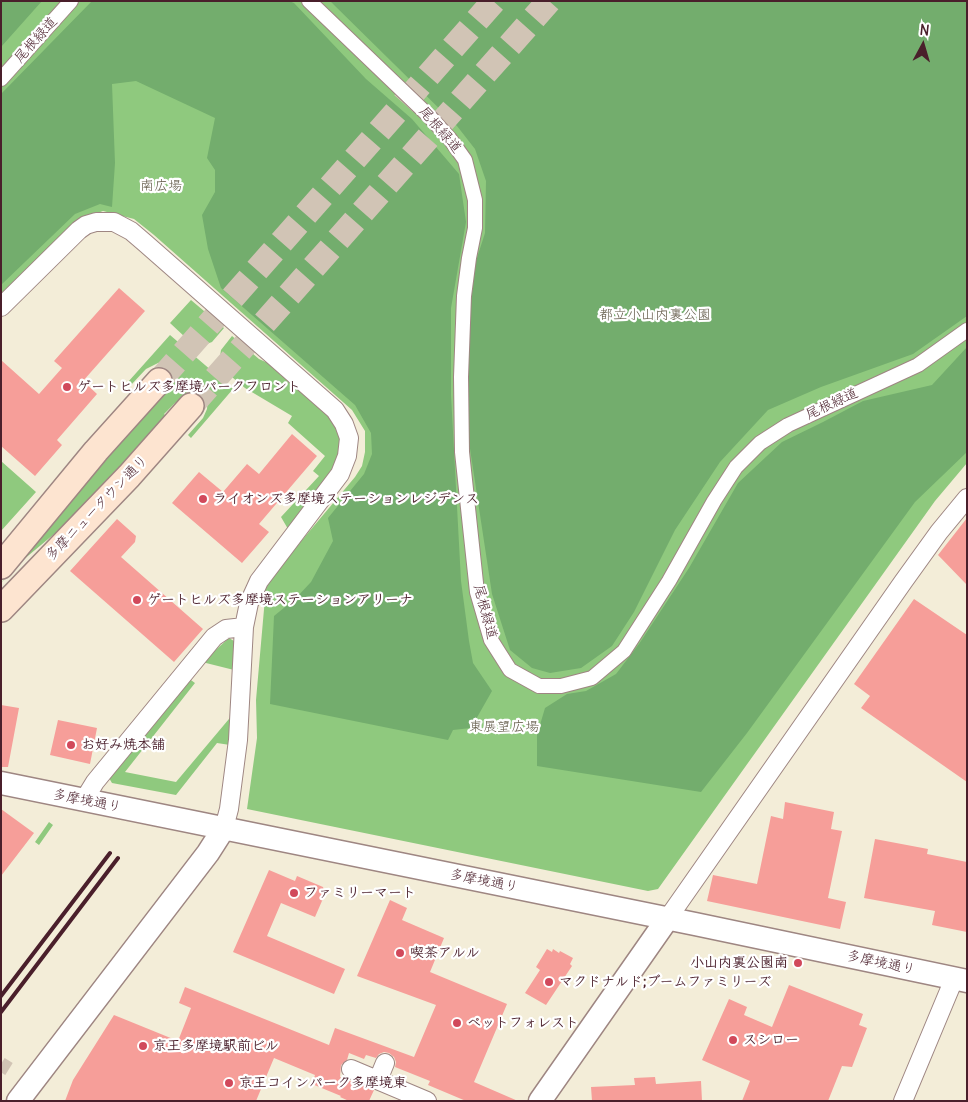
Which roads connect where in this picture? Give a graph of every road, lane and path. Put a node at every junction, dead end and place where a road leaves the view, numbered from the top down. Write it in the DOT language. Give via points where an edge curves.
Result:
graph roads {
  1 [pos="71,1"];
  2 [pos="309,1"];
  3 [pos="1,79"];
  4 [pos="1,307"];
  5 [pos="967,330"];
  6 [pos="159,381"];
  7 [pos="191,406"];
  8 [pos="967,498"];
  9 [pos="1,566"];
  10 [pos="1,609"];
  11 [pos="244,627"];
  12 [pos="1,783"];
  13 [pos="84,800"];
  14 [pos="224,828"];
  15 [pos="668,918"];
  16 [pos="960,980"];
  17 [pos="385,1063"];
  18 [pos="351,1069"];
  19 [pos="378,1080"];
  20 [pos="18,1101"];
  21 [pos="427,1101"];
  22 [pos="540,1101"];
  23 [pos="903,1101"];
  1 -- 3 [label="street, 尾根緑道"];
  2 -- 5 [label="street, 尾根緑道" via="430,117 465,160 475,200 475,228 464,296 462,452 477,592 491,640 510,670 539,686 561,686 592,678 624,651 736,467 760,444 788,425 918,365"];
  4 -- 11 [label="street" via="79,230 96,222 114,222 138,237 335,410 349,438 340,474 259,581 249,603"];
  6 -- 9 [label="main road"];
  7 -- 10 [label="main road, 多摩ニュータウン通り" via="129,476"];
  8 -- 15 [label="street" via="903,582"];
  11 -- 13 [label="street" via="226,629 214,637 95,782"];
  11 -- 14 [label="street" via="238,740"];
  12 -- 13 [label="street, 多摩境通り"];
  13 -- 14 [label="street, 多摩境通り"];
  14 -- 15 [label="street, 多摩境通り"];
  14 -- 20 [label="street"];
  15 -- 16 [label="street, 多摩境通り"];
  15 -- 22 [label="street"];
  16 -- 23 [label="street"];
  17 -- 19 [label="street"];
  18 -- 19 [label="street"];
  19 -- 21 [label="street"];
}
